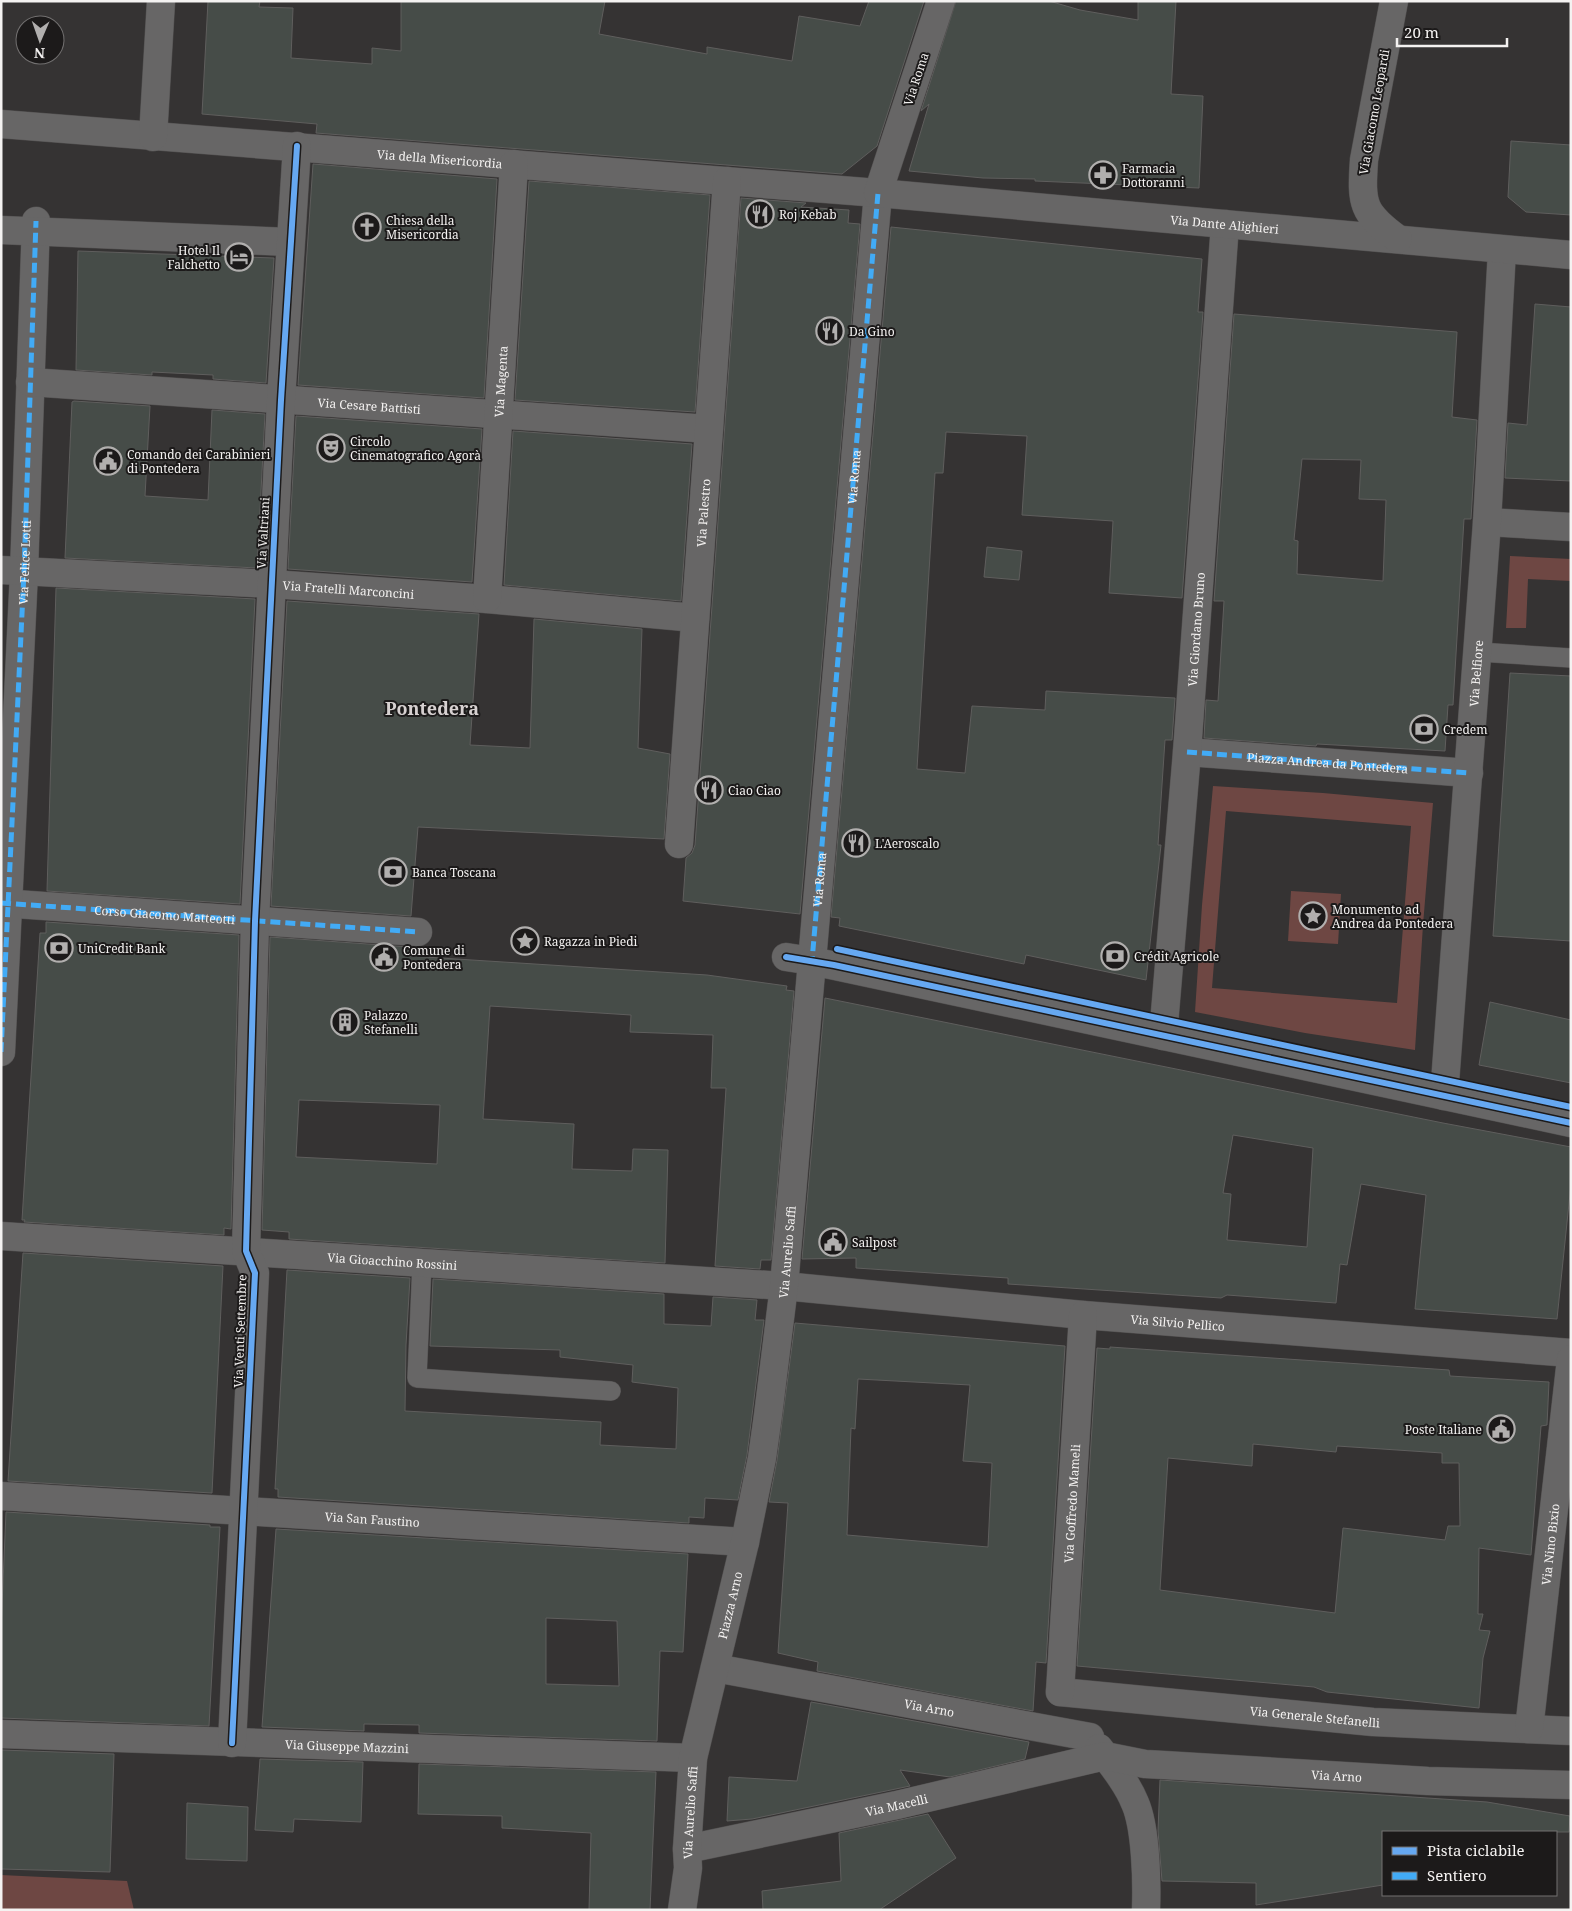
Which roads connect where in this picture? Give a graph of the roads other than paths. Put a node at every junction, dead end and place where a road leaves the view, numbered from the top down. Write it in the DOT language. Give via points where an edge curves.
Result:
graph roads {
  1 [pos="161,1"];
  2 [pos="941,1"];
  3 [pos="1394,1"];
  4 [pos="1,124"];
  5 [pos="153,137"];
  6 [pos="297,146"];
  7 [pos="514,164"];
  8 [pos="727,181"];
  9 [pos="878,193"];
  10 [pos="1225,224"];
  11 [pos="35,226"];
  12 [pos="1,230"];
  13 [pos="1398,240"];
  14 [pos="289,242"];
  15 [pos="1502,250"];
  16 [pos="1571,255"];
  17 [pos="30,382"];
  18 [pos="281,400"];
  19 [pos="500,415"];
  20 [pos="709,429"];
  21 [pos="1488,522"];
  22 [pos="1571,527"];
  23 [pos="13,571"];
  24 [pos="272,584"];
  25 [pos="487,600"];
  26 [pos="695,618"];
  27 [pos="1478,652"];
  28 [pos="1571,658"];
  29 [pos="1187,752"];
  30 [pos="1469,773"];
  31 [pos="679,844"];
  32 [pos="5,904"];
  33 [pos="254,921"];
  34 [pos="418,932"];
  35 [pos="799,959"];
  36 [pos="1163,1036"];
  37 [pos="1,1052"];
  38 [pos="1444,1096"];
  39 [pos="1571,1123"];
  40 [pos="1,1236"];
  41 [pos="246,1252"];
  42 [pos="422,1262"];
  43 [pos="784,1286"];
  44 [pos="1083,1315"];
  45 [pos="1571,1353"];
  46 [pos="1571,1358"];
  47 [pos="610,1391"];
  48 [pos="1,1496"];
  49 [pos="244,1511"];
  50 [pos="745,1542"];
  51 [pos="715,1668"];
  52 [pos="1060,1692"];
  53 [pos="1529,1730"];
  54 [pos="1571,1731"];
  55 [pos="1,1734"];
  56 [pos="232,1743"];
  57 [pos="1097,1746"];
  58 [pos="693,1758"];
  59 [pos="1571,1785"];
  60 [pos="688,1858"];
  61 [pos="682,1910"];
  62 [pos="700,1910"];
  63 [pos="1146,1910"];
  1 -- 5 [label="street"];
  2 -- 9 [label="street, Via Roma"];
  3 -- 13 [label="street, Via Giacomo Leopardi" via="1362,185 1363,199 1370,215"];
  4 -- 5 [label="street, Via della Misericordia"];
  5 -- 6 [label="street, Via della Misericordia"];
  6 -- 7 [label="street, Via della Misericordia"];
  6 -- 14 [label="street, Via Valtriani"];
  7 -- 8 [label="street, Via della Misericordia"];
  7 -- 19 [label="street, Via Magenta"];
  8 -- 9 [label="street, Via della Misericordia"];
  8 -- 20 [label="street, Via Palestro"];
  9 -- 10 [label="street, Via Dante Alighieri"];
  9 -- 35 [label="street, Via Roma"];
  10 -- 13 [label="street, Via Dante Alighieri"];
  10 -- 29 [label="street, Via Giordano Bruno"];
  11 -- 12 [label="street"];
  11 -- 14 [label="street"];
  11 -- 17 [label="street, Via Felice Lotti"];
  13 -- 15 [label="street, Via Dante Alighieri"];
  14 -- 18 [label="street, Via Valtriani"];
  15 -- 16 [label="street, Via Dante Alighieri"];
  15 -- 21 [label="street, Via Belfiore"];
  17 -- 18 [label="street, Via Cesare Battisti"];
  17 -- 23 [label="street, Via Felice Lotti"];
  18 -- 19 [label="street, Via Cesare Battisti"];
  18 -- 24 [label="street, Via Valtriani"];
  19 -- 20 [label="street, Via Cesare Battisti"];
  19 -- 25 [label="street, Via Magenta"];
  20 -- 26 [label="street, Via Palestro"];
  21 -- 22 [label="street"];
  21 -- 27 [label="street, Via Belfiore"];
  23 -- 24 [label="street, Via Fratelli Marconcini"];
  23 -- 32 [label="street, Via Felice Lotti"];
  24 -- 25 [label="street, Via Fratelli Marconcini"];
  24 -- 33 [label="street, Via Valtriani"];
  25 -- 26 [label="street, Via Fratelli Marconcini"];
  26 -- 31 [label="street, Via Palestro"];
  27 -- 28 [label="lane"];
  27 -- 30 [label="street, Via Belfiore"];
  29 -- 30 [label="street, Piazza Andrea da Pontedera"];
  29 -- 36 [label="street, Via Giordano Bruno"];
  30 -- 38 [label="street, Via Belfiore"];
  32 -- 33 [label="street, Corso Giacomo Matteotti"];
  32 -- 37 [label="street, Via Felice Lotti"];
  33 -- 34 [label="street, Corso Giacomo Matteotti"];
  33 -- 41 [label="street, Via Venti Settembre"];
  35 -- 36 [label="street"];
  35 -- 43 [label="street, Via Aurelio Saffi"];
  36 -- 38 [label="street"];
  38 -- 39 [label="street"];
  40 -- 41 [label="street, Via Gioacchino Rossini"];
  41 -- 42 [label="street, Via Gioacchino Rossini"];
  41 -- 49 [label="street, Via Venti Settembre" via="255,1272"];
  42 -- 43 [label="street, Via Gioacchino Rossini"];
  42 -- 47 [label="lane" via="417,1378"];
  43 -- 44 [label="street, Via Silvio Pellico"];
  43 -- 50 [label="street, Via Aurelio Saffi" via="763,1450"];
  44 -- 45 [label="street, Via Silvio Pellico"];
  44 -- 52 [label="street, Via Goffredo Mameli"];
  46 -- 53 [label="street, Via Nino Bixio"];
  48 -- 49 [label="street, Via San Faustino"];
  49 -- 50 [label="street, Via San Faustino"];
  49 -- 56 [label="street, Via Venti Settembre"];
  50 -- 51 [label="street, Piazza Arno"];
  51 -- 57 [label="street, Via Arno" via="804,1683"];
  51 -- 58 [label="street, Piazza Arno"];
  52 -- 53 [label="street, Via Generale Stefanelli" via="1373,1722"];
  52 -- 57 [label="street"];
  53 -- 54 [label="street, Via Generale Stefanelli"];
  55 -- 56 [label="street, Via Giuseppe Mazzini"];
  56 -- 58 [label="street, Via Giuseppe Mazzini"];
  57 -- 59 [label="street, Via Arno" via="1145,1764 1428,1781"];
  57 -- 60 [label="street, Via Macelli" via="897,1805"];
  57 -- 63 [label="street" via="1132,1797 1140,1818"];
  58 -- 60 [label="street, Via Aurelio Saffi"];
  60 -- 61 [label="street, Via Aurelio Saffi"];
  60 -- 62 [label="street, Via Aurelio Saffi"];
}
